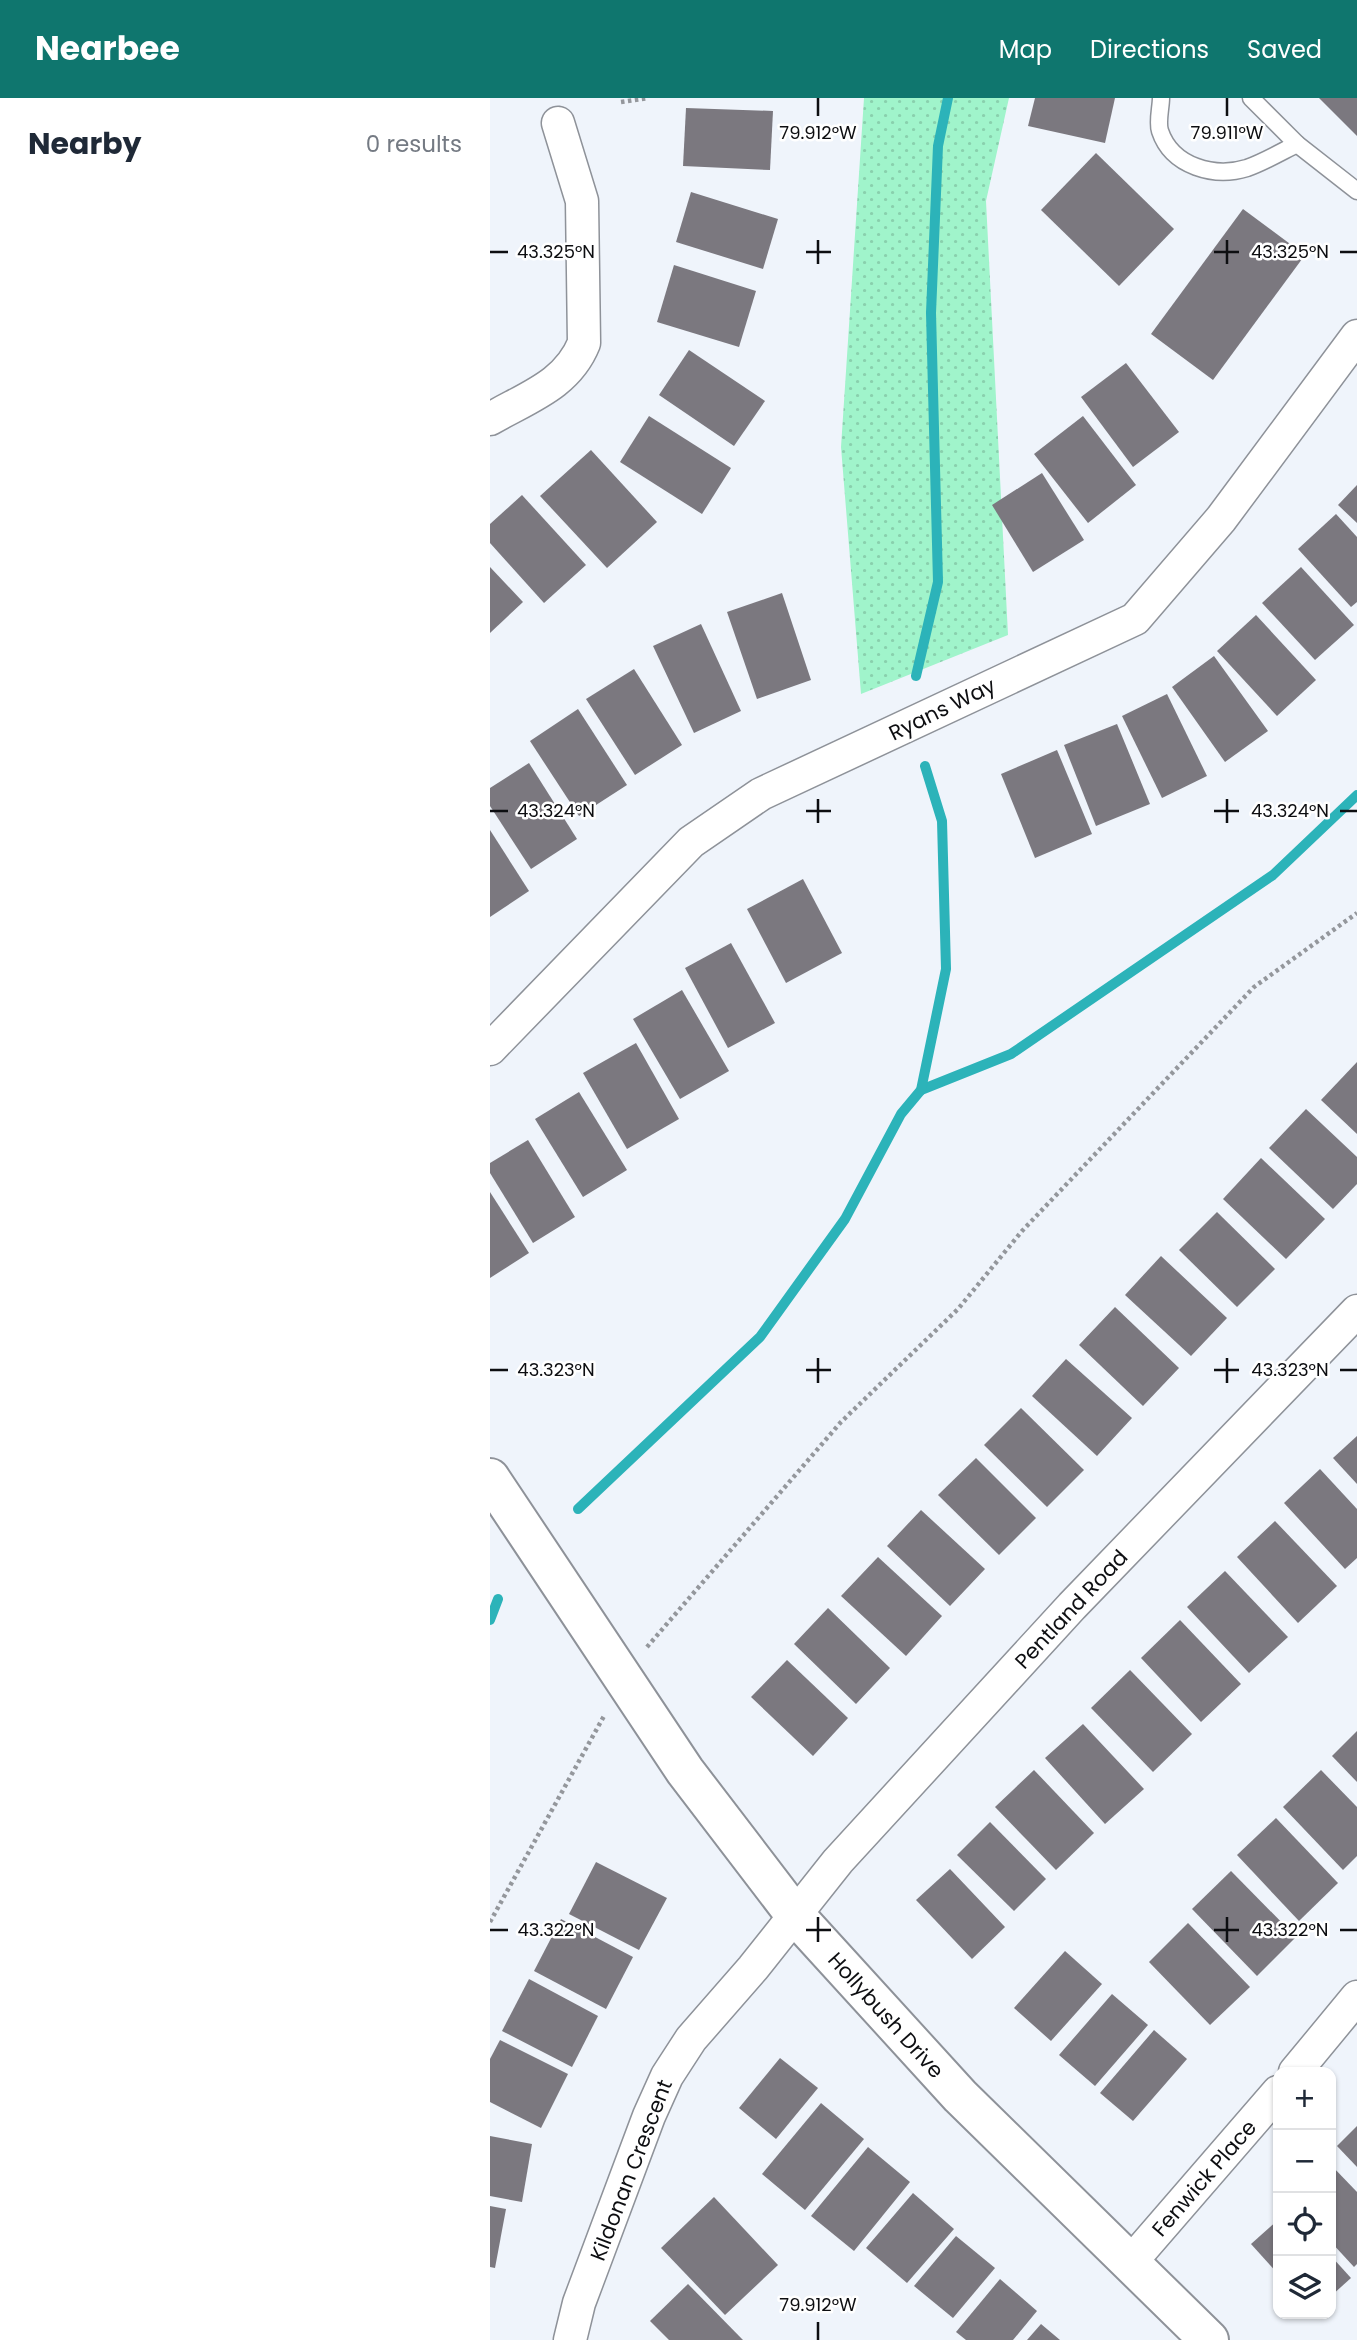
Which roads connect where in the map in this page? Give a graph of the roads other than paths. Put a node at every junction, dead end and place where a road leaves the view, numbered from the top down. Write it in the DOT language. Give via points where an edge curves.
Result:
graph roads {
  1 [pos="1161,98"];
  2 [pos="1251,98"];
  3 [pos="558,123"];
  4 [pos="1297,144"];
  5 [pos="1357,191"];
  6 [pos="1357,337"];
  7 [pos="490,419"];
  8 [pos="490,1049"];
  9 [pos="1357,1311"];
  10 [pos="498,1491"];
  11 [pos="795,1915"];
  12 [pos="1357,1997"];
  13 [pos="1299,2067"];
  14 [pos="1273,2098"];
  15 [pos="1130,2263"];
  16 [pos="570,2340"];
  17 [pos="1209,2340"];
  1 -- 4 [label="lane" via="1159,130 1174,152 1196,169 1221,173 1248,167"];
  2 -- 4 [label="lane"];
  3 -- 7 [label="street" via="582,201 584,342 564,377"];
  4 -- 5 [label="lane"];
  6 -- 8 [label="street, Ryans Way" via="1221,519 1135,619 761,794 691,842"];
  9 -- 11 [label="street, Pentland Road" via="1063,1616 838,1861"];
  10 -- 11 [label="street, Hollybush Drive" via="685,1771"];
  11 -- 15 [label="street, Hollybush Drive" via="960,2096"];
  11 -- 16 [label="street, Kildonan Crescent" via="691,2039 667,2076 579,2302"];
  12 -- 13 [label="street"];
  14 -- 15 [label="street, Fenwick Place"];
  15 -- 17 [label="street, Hollybush Drive"];
}
